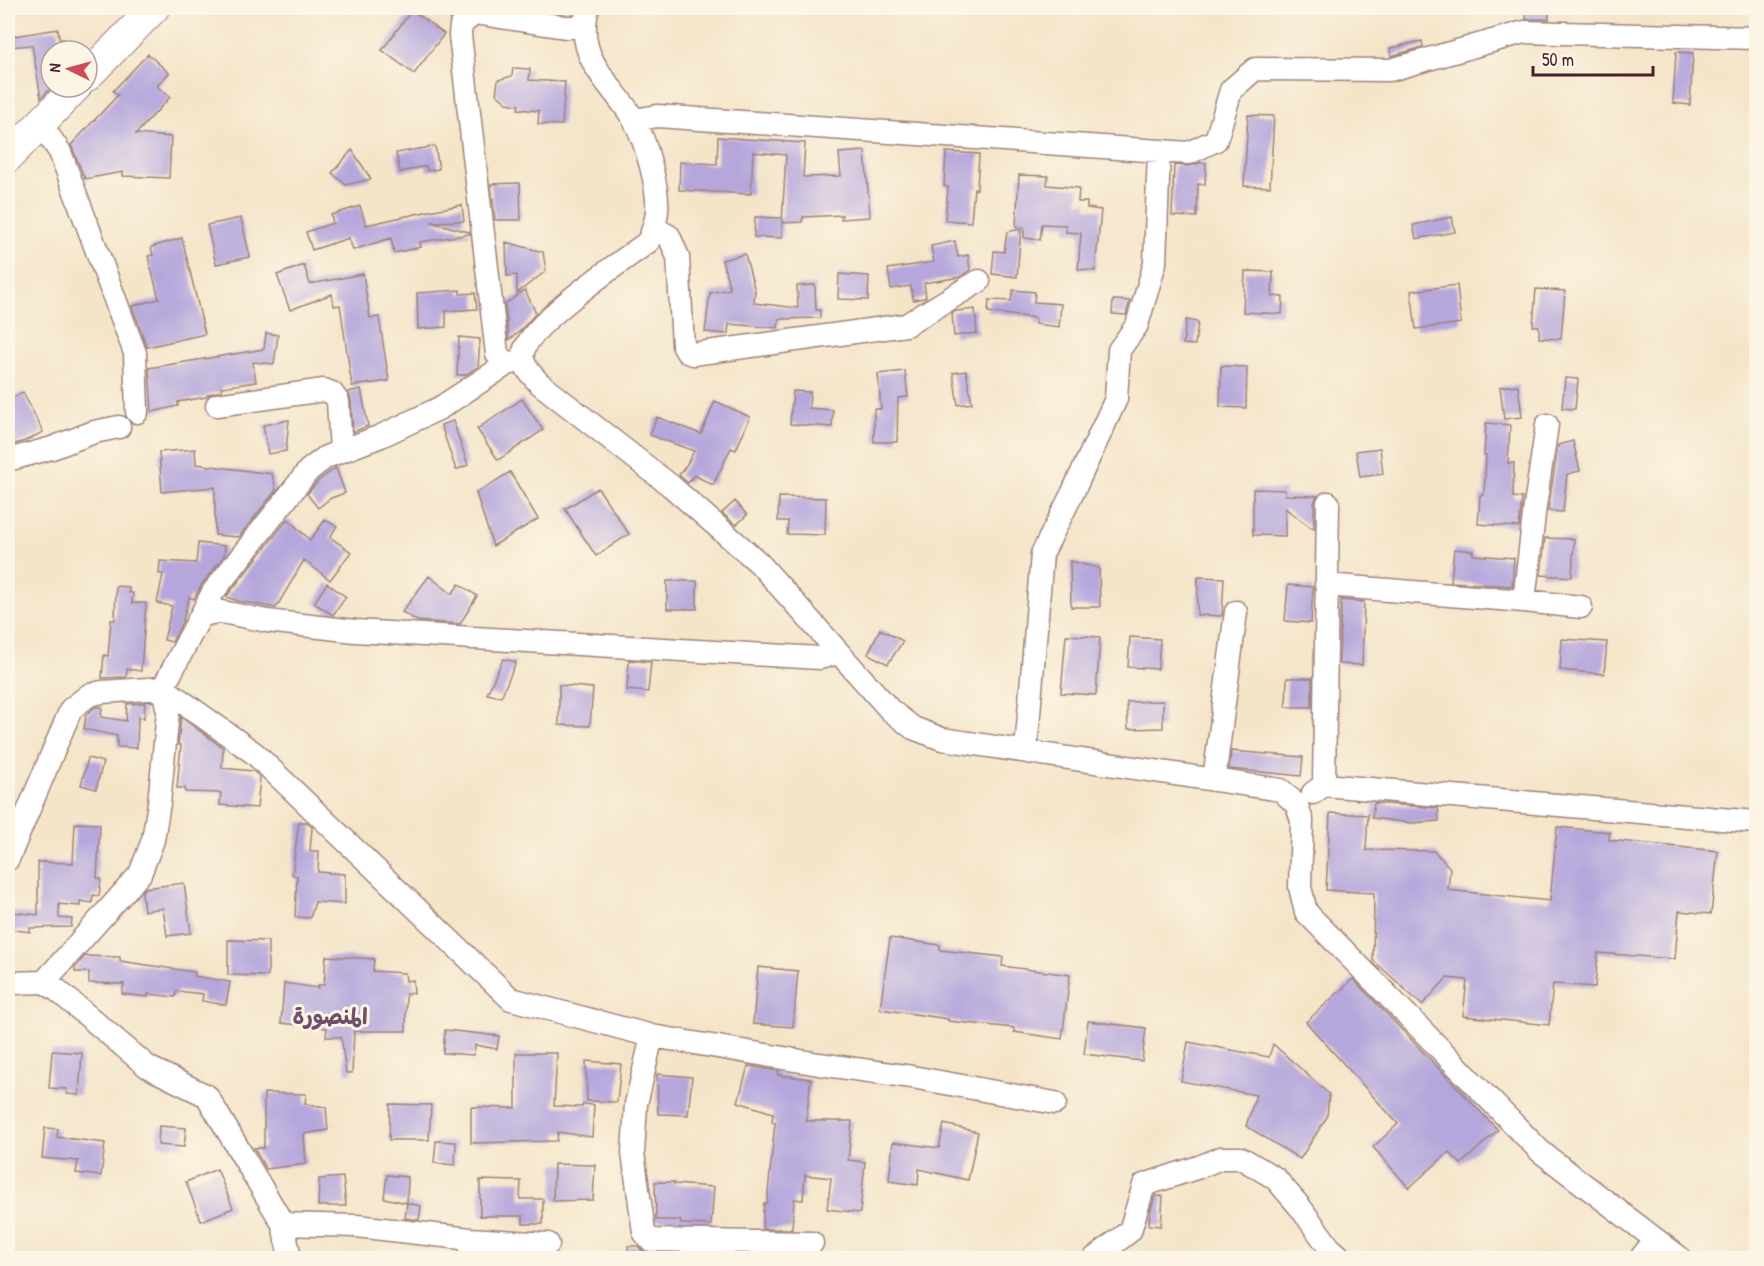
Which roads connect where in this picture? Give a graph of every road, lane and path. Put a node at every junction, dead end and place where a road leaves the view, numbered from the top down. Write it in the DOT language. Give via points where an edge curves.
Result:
graph roads {
  1 [pos="154,8"];
  2 [pos="586,17"];
  3 [pos="1756,38"];
  4 [pos="99,64"];
  5 [pos="64,99"];
  6 [pos="635,120"];
  7 [pos="40,123"];
  8 [pos="1160,151"];
  9 [pos="8,157"];
  10 [pos="654,228"];
  11 [pos="979,281"];
  12 [pos="515,362"];
  13 [pos="217,405"];
  14 [pos="137,412"];
  15 [pos="1547,425"];
  16 [pos="119,427"];
  17 [pos="341,451"];
  18 [pos="8,460"];
  19 [pos="1328,503"];
  20 [pos="1326,585"];
  21 [pos="1524,601"];
  22 [pos="1581,607"];
  23 [pos="1236,612"];
  24 [pos="201,616"];
  25 [pos="838,653"];
  26 [pos="163,688"];
  27 [pos="1026,751"];
  28 [pos="1214,780"];
  29 [pos="1323,785"];
  30 [pos="1297,805"];
  31 [pos="1756,822"];
  32 [pos="8,859"];
  33 [pos="44,982"];
  34 [pos="8,983"];
  35 [pos="652,1036"];
  36 [pos="1055,1103"];
  37 [pos="283,1224"];
  38 [pos="1655,1240"];
  39 [pos="812,1243"];
  40 [pos="548,1244"];
  41 [pos="470,1249"];
  42 [pos="290,1258"];
  43 [pos="1095,1258"];
  44 [pos="1341,1258"];
  45 [pos="1641,1258"];
  46 [pos="1680,1258"];
  1 -- 4 [label="main road"];
  2 -- 6 [label="street" via="587,46 593,64"];
  2 -- 12 [label="street" via="565,27 475,13 461,25 497,354"];
  3 -- 8 [label="street" via="1524,32 1389,70 1255,69 1231,90 1216,140 1189,153"];
  5 -- 7 [label="main road"];
  6 -- 8 [label="street" via="657,116"];
  6 -- 10 [label="street" via="654,183 658,210"];
  7 -- 9 [label="main road"];
  7 -- 14 [label="street" via="60,152 135,353"];
  8 -- 27 [label="street" via="1155,263 1137,325 1119,350 1116,399 1042,554"];
  10 -- 11 [label="street" via="669,236 678,257 683,345 693,354 906,325"];
  10 -- 12 [label="street" via="648,242 572,298 541,327"];
  12 -- 17 [label="street" via="440,408"];
  12 -- 25 [label="street" via="671,486 759,563"];
  13 -- 17 [label="street" via="324,390 338,401"];
  15 -- 21 [label="street"];
  16 -- 18 [label="street"];
  17 -- 24 [label="street" via="309,470 213,592"];
  19 -- 20 [label="street"];
  20 -- 21 [label="street"];
  20 -- 29 [label="street"];
  21 -- 22 [label="street"];
  23 -- 28 [label="street"];
  24 -- 25 [label="street" via="222,612 267,621 420,636 820,658"];
  24 -- 26 [label="street"];
  25 -- 27 [label="street" via="890,710 913,728 942,739"];
  26 -- 32 [label="street" via="102,692 89,695 71,709"];
  26 -- 33 [label="street" via="168,712 159,803 153,840 140,874"];
  26 -- 35 [label="street" via="254,753 511,999"];
  27 -- 28 [label="street"];
  28 -- 30 [label="street" via="1281,790"];
  29 -- 30 [label="street"];
  29 -- 31 [label="street"];
  30 -- 38 [label="street" via="1302,821 1300,887 1306,912 1541,1152"];
  33 -- 34 [label="street"];
  33 -- 37 [label="street" via="148,1067 207,1096"];
  35 -- 36 [label="street"];
  35 -- 39 [label="street" via="636,1104 633,1153 644,1232 650,1240"];
  37 -- 41 [label="street" via="357,1226"];
  37 -- 42 [label="street"];
  38 -- 45 [label="street"];
  38 -- 46 [label="street"];
  40 -- 41 [label="street"];
  43 -- 44 [label="street" via="1130,1231 1144,1185 1221,1158 1241,1158 1275,1178"];
}
